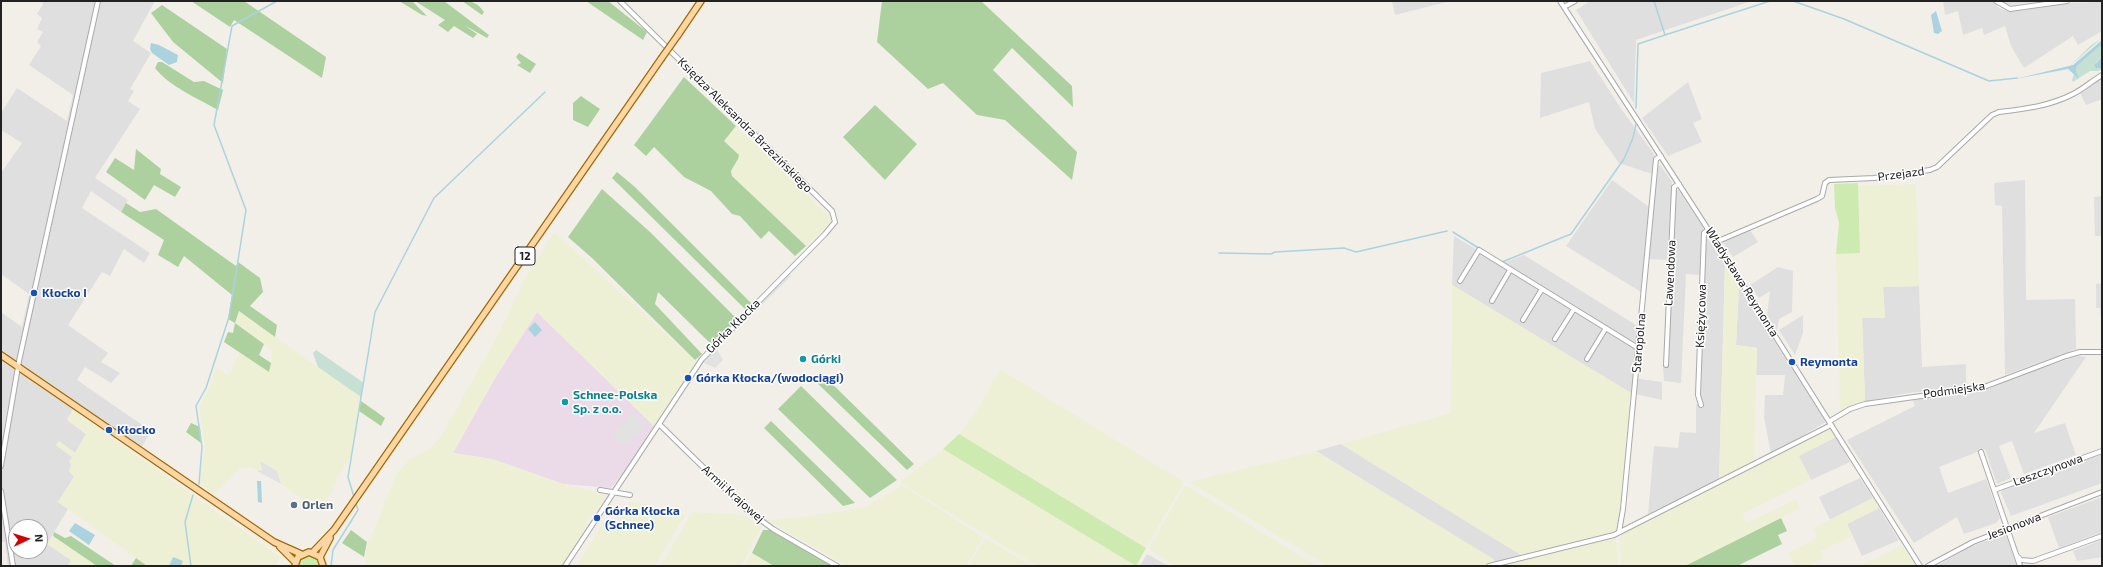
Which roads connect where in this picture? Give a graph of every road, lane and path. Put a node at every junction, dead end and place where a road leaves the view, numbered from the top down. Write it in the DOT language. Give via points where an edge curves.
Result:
graph roads {
  1 [pos="98,1"];
  2 [pos="620,1"];
  3 [pos="701,1"];
  4 [pos="1560,1"];
  5 [pos="1575,1"];
  6 [pos="1996,1"];
  7 [pos="2067,1"];
  8 [pos="1564,7"];
  9 [pos="2102,76"];
  10 [pos="1661,156"];
  11 [pos="1678,184"];
  12 [pos="835,218"];
  13 [pos="1708,230"];
  14 [pos="1716,242"];
  15 [pos="1510,270"];
  16 [pos="1460,281"];
  17 [pos="1542,289"];
  18 [pos="1492,301"];
  19 [pos="1574,309"];
  20 [pos="1523,320"];
  21 [pos="1606,328"];
  22 [pos="1555,339"];
  23 [pos="1638,348"];
  24 [pos="2102,352"];
  25 [pos="1,356"];
  26 [pos="1587,359"];
  27 [pos="1666,365"];
  28 [pos="18,367"];
  29 [pos="1702,405"];
  30 [pos="1830,423"];
  31 [pos="659,424"];
  32 [pos="2102,451"];
  33 [pos="1981,452"];
  34 [pos="1,466"];
  35 [pos="600,490"];
  36 [pos="1994,490"];
  37 [pos="1,491"];
  38 [pos="614,491"];
  39 [pos="2102,492"];
  40 [pos="630,495"];
  41 [pos="2006,529"];
  42 [pos="334,530"];
  43 [pos="1619,532"];
  44 [pos="2102,536"];
  45 [pos="274,542"];
  46 [pos="313,552"];
  47 [pos="301,554"];
  48 [pos="2016,556"];
  49 [pos="320,558"];
  50 [pos="295,564"];
  51 [pos="13,566"];
  52 [pos="323,566"];
  53 [pos="565,566"];
  54 [pos="837,566"];
  55 [pos="1489,566"];
  56 [pos="1920,566"];
  57 [pos="1928,566"];
  58 [pos="2020,566"];
  1 -- 28 [label="street"];
  2 -- 12 [label="street, Księdza Aleksandra Brzezińskiego" via="832,211"];
  3 -- 42 [label="main road, 12, bridge"];
  4 -- 8 [label="street, Władysława Reymonta"];
  5 -- 8 [label="street"];
  6 -- 7 [label="street" via="2010,9"];
  8 -- 10 [label="street, Władysława Reymonta"];
  9 -- 14 [label="street, Przejazd" via="2089,82 2079,91 2048,104 1992,115 1934,168 1901,175 1829,180 1825,183 1822,196 1817,200"];
  10 -- 11 [label="street, Władysława Reymonta"];
  10 -- 23 [label="street, Staropolna" via="1656,159"];
  11 -- 13 [label="street, Władysława Reymonta"];
  11 -- 27 [label="street, Lawendowa" via="1674,187"];
  12 -- 31 [label="street, Górka Kłocka" via="834,224 825,234 702,359"];
  13 -- 14 [label="street, Władysława Reymonta"];
  13 -- 29 [label="street, Księżycowa" via="1704,233 1698,394"];
  14 -- 30 [label="street, Władysława Reymonta"];
  15 -- 16 [label="street" via="1479,250"];
  15 -- 17 [label="street"];
  15 -- 18 [label="street"];
  17 -- 19 [label="street"];
  17 -- 20 [label="street"];
  19 -- 21 [label="street"];
  19 -- 22 [label="street"];
  21 -- 23 [label="street"];
  21 -- 26 [label="street"];
  23 -- 43 [label="street, Staropolna"];
  24 -- 30 [label="street, Podmiejska" via="2080,352 2066,356 1984,387 1865,404 1850,408"];
  25 -- 28 [label="main road"];
  28 -- 34 [label="street"];
  28 -- 45 [label="main road"];
  30 -- 43 [label="street, Podmiejska"];
  30 -- 56 [label="street, Władysława Reymonta"];
  31 -- 38 [label="street, Górka Kłocka"];
  31 -- 54 [label="street, Armii Krajowej" via="745,508 773,529"];
  32 -- 36 [label="street, Leszczynowa"];
  33 -- 36 [label="street"];
  35 -- 38 [label="street"];
  36 -- 41 [label="street"];
  37 -- 51 [label="street"];
  38 -- 40 [label="street"];
  38 -- 53 [label="street, Górka Kłocka"];
  39 -- 41 [label="street, Jesionowa"];
  41 -- 48 [label="street"];
  41 -- 57 [label="street, Jesionowa" via="1960,548"];
  42 -- 46 [label="main road, 12"];
  42 -- 49 [label="main road, 12"];
  43 -- 55 [label="street, Podmiejska"];
  44 -- 48 [label="street" via="2034,561 2022,560"];
  45 -- 47 [label="main road"];
  45 -- 50 [label="main road"];
  46 -- 47 [label="main road"];
  46 -- 49 [label="main road"];
  47 -- 50 [label="main road"];
  48 -- 58 [label="street"];
  49 -- 52 [label="main road"];
}
